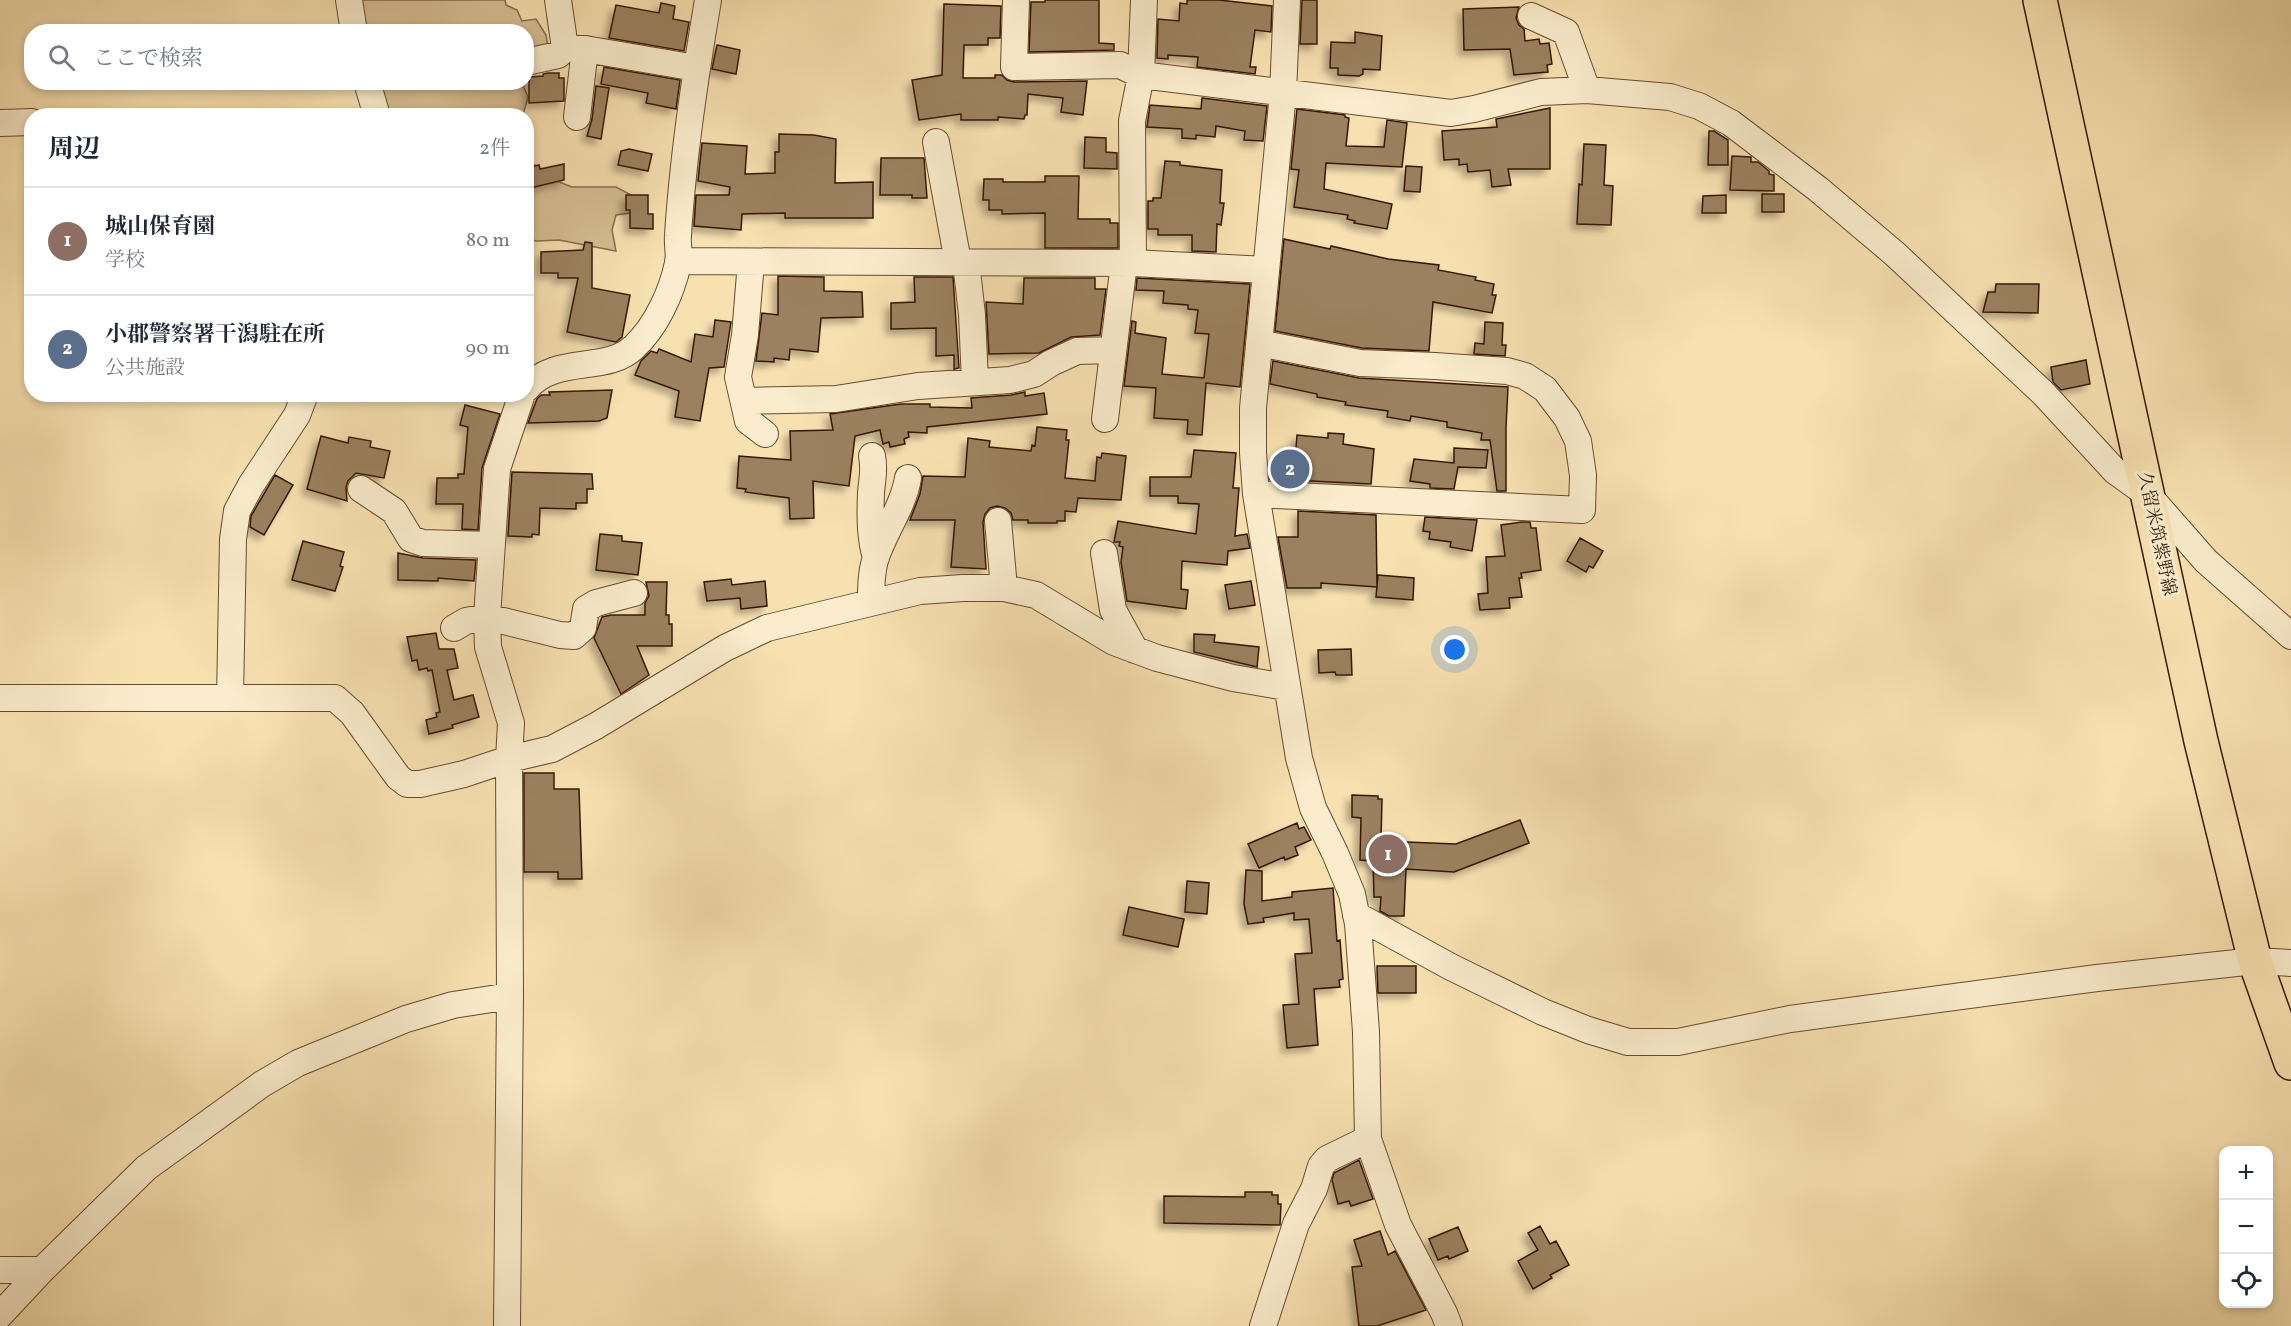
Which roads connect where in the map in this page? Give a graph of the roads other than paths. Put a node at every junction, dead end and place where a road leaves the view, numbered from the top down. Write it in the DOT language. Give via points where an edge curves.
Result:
graph roads {
  1 [pos="349,0"];
  2 [pos="558,0"];
  3 [pos="708,0"];
  4 [pos="1016,0"];
  5 [pos="1144,0"];
  6 [pos="1287,0"];
  7 [pos="2040,0"];
  8 [pos="1531,16"];
  9 [pos="353,24"];
  10 [pos="575,49"];
  11 [pos="534,60"];
  12 [pos="696,68"];
  13 [pos="1141,75"];
  14 [pos="369,90"];
  15 [pos="1587,90"];
  16 [pos="1283,93"];
  17 [pos="375,108"];
  18 [pos="577,117"];
  19 [pos="24,122"];
  20 [pos="0,123"];
  21 [pos="936,142"];
  22 [pos="678,261"];
  23 [pos="751,262"];
  24 [pos="962,262"];
  25 [pos="1129,263"];
  26 [pos="1266,270"];
  27 [pos="1259,343"];
  28 [pos="1113,350"];
  29 [pos="534,382"];
  30 [pos="975,382"];
  31 [pos="744,401"];
  32 [pos="302,402"];
  33 [pos="521,402"];
  34 [pos="1105,419"];
  35 [pos="765,434"];
  36 [pos="872,456"];
  37 [pos="908,478"];
  38 [pos="360,489"];
  39 [pos="1256,494"];
  40 [pos="2148,495"];
  41 [pos="998,521"];
  42 [pos="491,545"];
  43 [pos="1104,553"];
  44 [pos="876,558"];
  45 [pos="1004,588"];
  46 [pos="634,592"];
  47 [pos="871,602"];
  48 [pos="488,617"];
  49 [pos="454,628"];
  50 [pos="2291,636"];
  51 [pos="1136,650"];
  52 [pos="1287,687"];
  53 [pos="0,698"];
  54 [pos="230,698"];
  55 [pos="509,759"];
  56 [pos="1356,915"];
  57 [pos="2255,961"];
  58 [pos="2291,963"];
  59 [pos="510,996"];
  60 [pos="2291,1063"];
  61 [pos="1368,1139"];
  62 [pos="0,1270"];
  63 [pos="42,1270"];
  64 [pos="0,1315"];
  65 [pos="507,1326"];
  66 [pos="1263,1326"];
  67 [pos="1449,1326"];
  1 -- 9 [label="street"];
  2 -- 10 [label="street"];
  3 -- 12 [label="street"];
  4 -- 13 [label="street" via="1014,66 1120,65"];
  5 -- 13 [label="street"];
  6 -- 16 [label="street"];
  7 -- 40 [label="main road, 久留米筑紫野線"];
  8 -- 15 [label="street" via="1566,32"];
  10 -- 11 [label="street"];
  10 -- 12 [label="street"];
  10 -- 18 [label="street"];
  12 -- 22 [label="street" via="677,238"];
  13 -- 16 [label="street"];
  13 -- 25 [label="street" via="1132,120"];
  14 -- 17 [label="street"];
  15 -- 16 [label="street" via="1541,92 1451,113"];
  15 -- 40 [label="street" via="1670,97 1699,106 1731,123 1895,254 2043,393 2115,471"];
  16 -- 26 [label="street"];
  19 -- 20 [label="street"];
  21 -- 24 [label="street"];
  22 -- 23 [label="street"];
  22 -- 29 [label="street" via="669,293 635,346 623,356 552,370"];
  23 -- 24 [label="street"];
  23 -- 31 [label="street" via="738,377"];
  24 -- 25 [label="street"];
  24 -- 30 [label="street" via="972,315"];
  25 -- 26 [label="street"];
  25 -- 28 [label="street"];
  26 -- 27 [label="street"];
  27 -- 39 [label="street" via="1253,408"];
  27 -- 39 [label="street" via="1360,363 1507,371 1525,376 1545,389 1567,418 1578,441 1583,475 1582,510"];
  28 -- 30 [label="street" via="1077,351 1034,374 1010,381"];
  28 -- 34 [label="street"];
  30 -- 31 [label="street" via="836,399"];
  31 -- 35 [label="street" via="748,421"];
  32 -- 54 [label="street" via="237,511"];
  33 -- 42 [label="street" via="497,469"];
  36 -- 44 [label="street" via="875,470 871,538"];
  37 -- 44 [label="street" via="905,495"];
  38 -- 42 [label="street" via="394,511 411,538 423,543"];
  39 -- 52 [label="street"];
  40 -- 50 [label="street" via="2206,561"];
  40 -- 57 [label="main road, 久留米筑紫野線" via="2201,741"];
  41 -- 45 [label="street"];
  42 -- 48 [label="street"];
  43 -- 51 [label="street" via="1113,610"];
  44 -- 47 [label="street"];
  45 -- 47 [label="street" via="920,591"];
  45 -- 51 [label="street" via="1036,595 1114,642"];
  46 -- 48 [label="street" via="586,609 583,628 574,636"];
  47 -- 55 [label="street" via="768,628 725,648 562,744"];
  48 -- 49 [label="street"];
  48 -- 55 [label="street" via="488,647 511,723"];
  51 -- 52 [label="street" via="1233,678"];
  52 -- 56 [label="street" via="1299,758 1313,808 1352,894"];
  53 -- 54 [label="street"];
  54 -- 55 [label="street" via="335,698 352,713 407,784 464,774"];
  55 -- 59 [label="street"];
  56 -- 57 [label="street" via="1451,968 1544,1012 1628,1042 1678,1042 1790,1019"];
  56 -- 61 [label="street" via="1366,1032"];
  57 -- 58 [label="street"];
  57 -- 60 [label="main road, 久留米筑紫野線"];
  59 -- 63 [label="street" via="453,1005 406,1019 298,1063 262,1084 146,1168"];
  59 -- 65 [label="street"];
  61 -- 66 [label="street" via="1334,1155 1321,1166 1296,1224"];
  61 -- 67 [label="street" via="1398,1225"];
  62 -- 63 [label="street"];
  63 -- 64 [label="street"];
}
